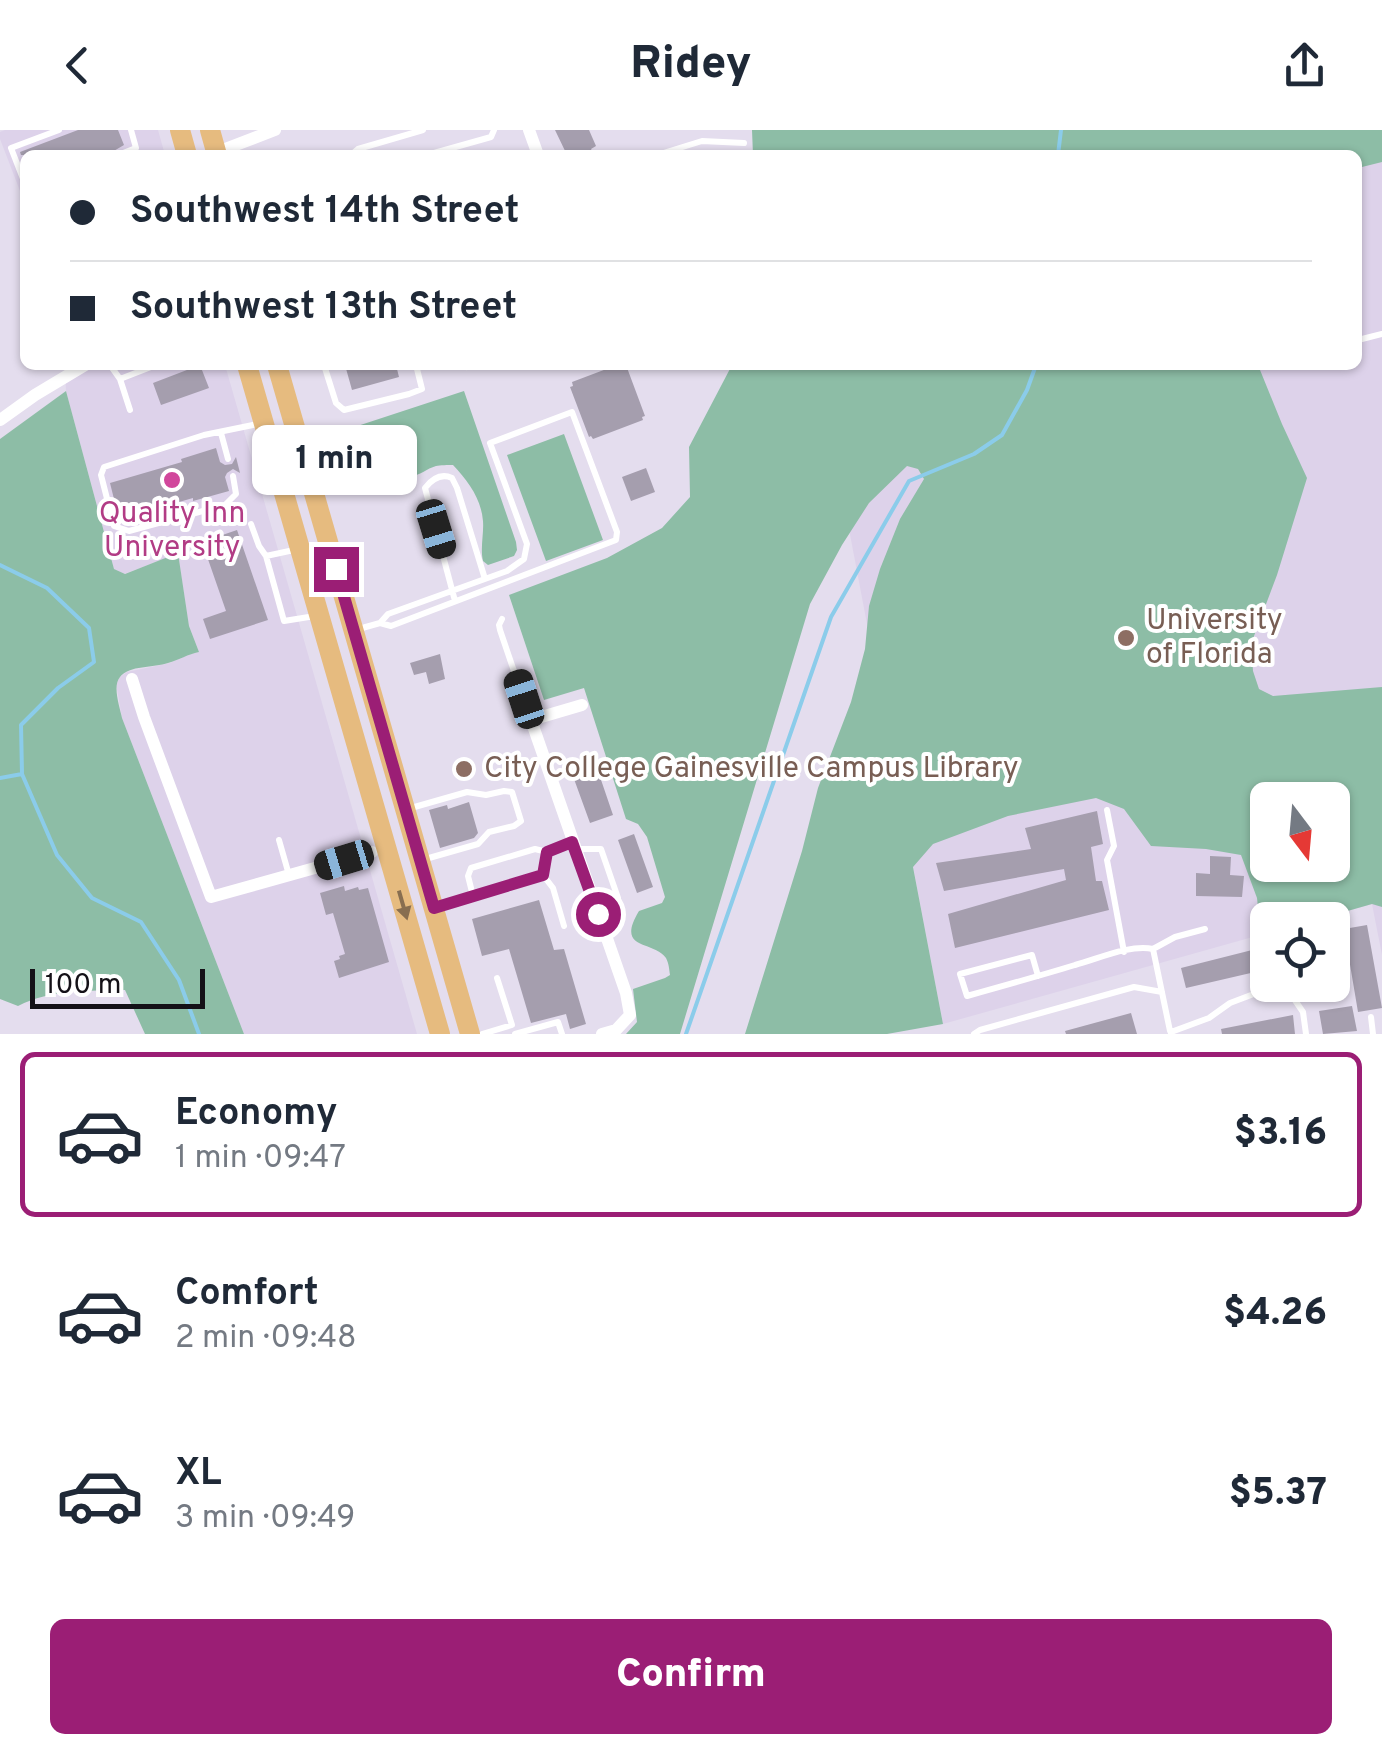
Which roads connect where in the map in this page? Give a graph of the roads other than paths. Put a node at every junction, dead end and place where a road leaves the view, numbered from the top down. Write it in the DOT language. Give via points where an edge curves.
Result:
graph roads {
  1 [pos="59,130"];
  2 [pos="275,130"];
  3 [pos="423,130"];
  4 [pos="494,130"];
  5 [pos="744,144"];
  6 [pos="225,150"];
  7 [pos="357,150"];
  8 [pos="444,150"];
  9 [pos="673,150"];
  10 [pos="20,170"];
  11 [pos="77,370"];
  12 [pos="114,370"];
  13 [pos="143,370"];
  14 [pos="248,370"];
  15 [pos="279,370"];
  16 [pos="326,370"];
  17 [pos="417,370"];
  18 [pos="120,379"];
  19 [pos="130,410"];
  20 [pos="0,420"];
  21 [pos="264,422"];
  22 [pos="221,433"];
  23 [pos="228,459"];
  24 [pos="233,476"];
  25 [pos="251,524"];
  26 [pos="300,548"];
  27 [pos="266,556"];
  28 [pos="343,568"];
  29 [pos="308,576"];
  30 [pos="484,579"];
  31 [pos="452,590"];
  32 [pos="454,601"];
  33 [pos="319,614"];
  34 [pos="502,619"];
  35 [pos="380,624"];
  36 [pos="354,630"];
  37 [pos="132,679"];
  38 [pos="582,705"];
  39 [pos="348,714"];
  40 [pos="531,720"];
  41 [pos="405,810"];
  42 [pos="1107,810"];
  43 [pos="279,840"];
  44 [pos="414,840"];
  45 [pos="574,846"];
  46 [pos="379,850"];
  47 [pos="547,852"];
  48 [pos="420,861"];
  49 [pos="543,875"];
  50 [pos="289,876"];
  51 [pos="474,896"];
  52 [pos="434,908"];
  53 [pos="598,914"];
  54 [pos="564,926"];
  55 [pos="1205,929"];
  56 [pos="1154,950"];
  57 [pos="1124,952"];
  58 [pos="1038,976"];
  59 [pos="497,978"];
  60 [pos="1162,992"];
  61 [pos="1371,1018"];
  62 [pos="514,1031"];
  63 [pos="1171,1033"];
  64 [pos="440,1034"];
  65 [pos="470,1034"];
  66 [pos="482,1034"];
  67 [pos="562,1034"];
  68 [pos="602,1034"];
  69 [pos="974,1034"];
  70 [pos="1306,1034"];
  71 [pos="1374,1034"];
  1 -- 10 [label="lane" via="12,148"];
  2 -- 6 [label="street"];
  3 -- 7 [label="lane"];
  4 -- 8 [label="lane"];
  5 -- 9 [label="lane" via="702,141"];
  11 -- 20 [label="street"];
  12 -- 18 [label="lane"];
  13 -- 18 [label="lane"];
  14 -- 21 [label="main road"];
  15 -- 28 [label="main road"];
  16 -- 17 [label="lane" via="344,410 422,388"];
  18 -- 19 [label="lane"];
  21 -- 22 [label="lane"];
  21 -- 26 [label="main road"];
  22 -- 23 [label="lane"];
  22 -- 24 [label="lane" via="104,467 114,526 129,531 225,505 236,494"];
  25 -- 27 [label="lane"];
  26 -- 27 [label="lane"];
  26 -- 29 [label="main road"];
  27 -- 33 [label="lane" via="284,621"];
  28 -- 29 [label="main road"];
  28 -- 36 [label="main road"];
  29 -- 33 [label="main road"];
  30 -- 31 [label="lane"];
  30 -- 31 [label="lane" via="457,488 452,478 438,477 425,488"];
  30 -- 32 [label="lane" via="517,566 527,544 490,443 572,412 616,540"];
  31 -- 32 [label="lane"];
  31 -- 35 [label="lane" via="388,614"];
  32 -- 35 [label="lane" via="391,626"];
  33 -- 39 [label="main road" via="333,688"];
  34 -- 40 [label="lane"];
  35 -- 36 [label="lane"];
  36 -- 41 [label="main road"];
  37 -- 50 [label="street" via="212,897"];
  38 -- 40 [label="street"];
  39 -- 41 [label="main road" via="358,720 393,802"];
  39 -- 46 [label="main road"];
  40 -- 45 [label="street"];
  41 -- 44 [label="main road"];
  41 -- 48 [label="lane" via="468,792 504,790 512,792 521,821 478,844"];
  42 -- 57 [label="lane" via="1114,846 1107,860"];
  43 -- 50 [label="lane"];
  44 -- 46 [label="main road"];
  44 -- 48 [label="main road"];
  45 -- 47 [label="lane"];
  45 -- 53 [label="street"];
  45 -- 53 [label="lane" via="599,847 606,863 618,900"];
  46 -- 50 [label="street"];
  46 -- 64 [label="main road, one-way"];
  47 -- 49 [label="lane"];
  47 -- 51 [label="lane" via="535,849 471,868"];
  48 -- 52 [label="main road"];
  49 -- 51 [label="lane"];
  49 -- 54 [label="lane"];
  51 -- 52 [label="lane"];
  52 -- 65 [label="main road"];
  53 -- 68 [label="street" via="630,1015"];
  55 -- 56 [label="lane"];
  56 -- 57 [label="lane"];
  56 -- 60 [label="lane"];
  57 -- 58 [label="lane"];
  58 -- 58 [label="lane" via="1032,955 960,974 966,996"];
  59 -- 62 [label="lane"];
  60 -- 63 [label="lane"];
  60 -- 69 [label="lane" via="1134,987"];
  61 -- 71 [label="lane"];
  62 -- 66 [label="lane"];
  62 -- 67 [label="lane" via="558,1022"];
  63 -- 70 [label="lane" via="1230,1002 1274,991 1292,996"];
}
